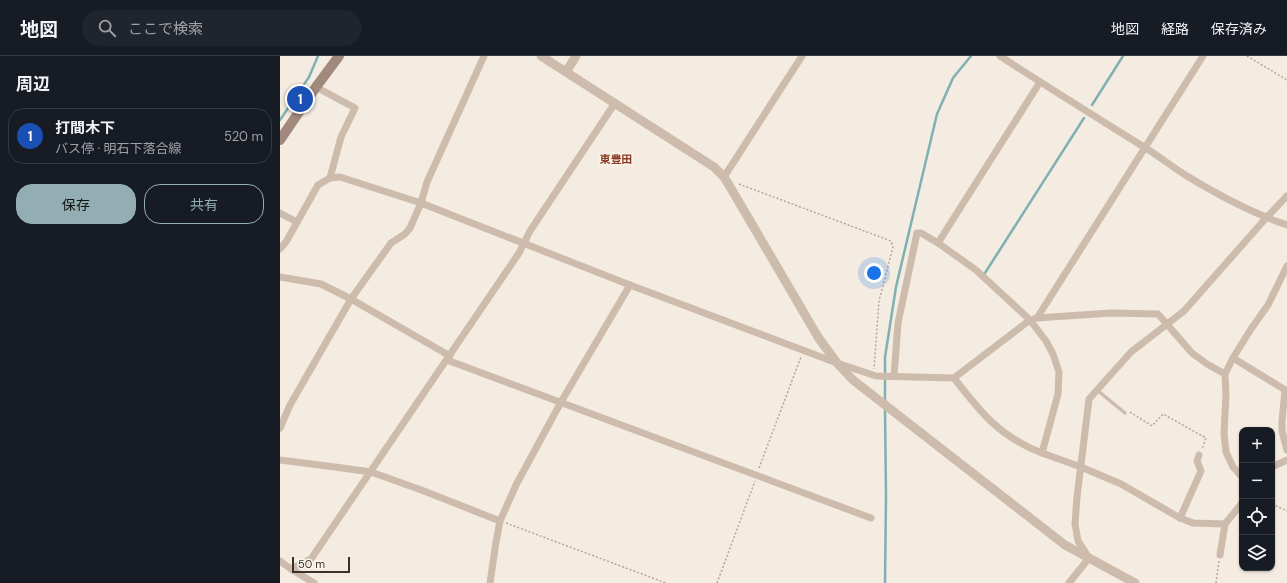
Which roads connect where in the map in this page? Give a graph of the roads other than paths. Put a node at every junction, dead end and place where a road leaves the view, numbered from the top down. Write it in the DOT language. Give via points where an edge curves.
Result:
graph roads {
  1 [pos="339,56"];
  2 [pos="484,56"];
  3 [pos="541,56"];
  4 [pos="576,56"];
  5 [pos="802,56"];
  6 [pos="1000,56"];
  7 [pos="1203,56"];
  8 [pos="566,72"];
  9 [pos="1040,82"];
  10 [pos="316,87"];
  11 [pos="615,103"];
  12 [pos="280,140"];
  13 [pos="1146,148"];
  14 [pos="330,178"];
  15 [pos="726,181"];
  16 [pos="1287,196"];
  17 [pos="421,203"];
  18 [pos="280,213"];
  19 [pos="1266,218"];
  20 [pos="297,222"];
  21 [pos="1287,225"];
  22 [pos="524,243"];
  23 [pos="938,243"];
  24 [pos="280,250"];
  25 [pos="1287,266"];
  26 [pos="280,277"];
  27 [pos="630,285"];
  28 [pos="351,299"];
  29 [pos="1034,319"];
  30 [pos="1167,325"];
  31 [pos="449,358"];
  32 [pos="1233,358"];
  33 [pos="837,363"];
  34 [pos="1224,374"];
  35 [pos="894,376"];
  36 [pos="954,378"];
  37 [pos="1097,390"];
  38 [pos="1286,391"];
  39 [pos="561,402"];
  40 [pos="1125,413"];
  41 [pos="280,428"];
  42 [pos="1287,450"];
  43 [pos="1042,453"];
  44 [pos="1199,455"];
  45 [pos="280,460"];
  46 [pos="1287,460"];
  47 [pos="1275,466"];
  48 [pos="1081,467"];
  49 [pos="371,472"];
  50 [pos="1239,473"];
  51 [pos="1239,508"];
  52 [pos="871,518"];
  53 [pos="1180,518"];
  54 [pos="500,521"];
  55 [pos="1225,524"];
  56 [pos="1220,555"];
  57 [pos="1089,558"];
  58 [pos="280,561"];
  59 [pos="291,569"];
  60 [pos="314,583"];
  61 [pos="490,583"];
  62 [pos="1070,583"];
  63 [pos="1135,583"];
  1 -- 10 [label="main road"];
  2 -- 17 [label="street" via="427,182"];
  3 -- 8 [label="street"];
  4 -- 8 [label="street"];
  5 -- 15 [label="street"];
  6 -- 9 [label="street"];
  7 -- 13 [label="street"];
  8 -- 11 [label="street"];
  9 -- 13 [label="street"];
  9 -- 23 [label="street"];
  10 -- 12 [label="main road"];
  10 -- 14 [label="street" via="355,108 341,137"];
  11 -- 15 [label="street" via="714,167"];
  11 -- 22 [label="street"];
  13 -- 19 [label="street" via="1219,195"];
  13 -- 29 [label="street"];
  14 -- 17 [label="street" via="340,177"];
  14 -- 20 [label="street" via="318,185"];
  15 -- 33 [label="street" via="818,337"];
  16 -- 19 [label="street"];
  17 -- 22 [label="street"];
  17 -- 28 [label="street" via="406,234 390,243"];
  18 -- 20 [label="street"];
  19 -- 21 [label="street"];
  19 -- 30 [label="street" via="1184,311"];
  20 -- 24 [label="street"];
  22 -- 27 [label="street"];
  22 -- 31 [label="street"];
  23 -- 29 [label="street" via="976,270"];
  23 -- 35 [label="street" via="917,233 898,323"];
  25 -- 32 [label="street" via="1268,305"];
  26 -- 28 [label="street" via="321,284"];
  27 -- 33 [label="street"];
  27 -- 39 [label="street"];
  28 -- 31 [label="street"];
  28 -- 41 [label="street" via="290,405"];
  29 -- 30 [label="street" via="1110,313 1150,313 1158,314"];
  29 -- 36 [label="street"];
  29 -- 43 [label="street" via="1060,372 1058,394"];
  30 -- 34 [label="street" via="1192,352"];
  30 -- 37 [label="street" via="1131,352"];
  31 -- 39 [label="street"];
  31 -- 49 [label="street"];
  32 -- 34 [label="street"];
  32 -- 38 [label="street"];
  33 -- 35 [label="street" via="874,375"];
  33 -- 57 [label="street" via="853,380 1065,544"];
  34 -- 50 [label="street" via="1226,452"];
  35 -- 36 [label="street"];
  36 -- 43 [label="street" via="988,420 1010,438"];
  37 -- 40 [label="lane"];
  37 -- 48 [label="street" via="1089,399"];
  38 -- 42 [label="street" via="1282,431"];
  39 -- 52 [label="street"];
  39 -- 54 [label="street" via="516,485"];
  43 -- 48 [label="street"];
  44 -- 53 [label="street" via="1197,461 1201,471"];
  45 -- 49 [label="street"];
  46 -- 47 [label="street"];
  48 -- 53 [label="street" via="1121,484"];
  48 -- 57 [label="street" via="1075,524 1078,541"];
  49 -- 54 [label="street"];
  49 -- 59 [label="street" via="311,559"];
  51 -- 55 [label="street"];
  53 -- 55 [label="street" via="1193,523"];
  54 -- 61 [label="street"];
  55 -- 56 [label="street"];
  57 -- 62 [label="street"];
  57 -- 63 [label="street"];
  58 -- 59 [label="street"];
  59 -- 60 [label="street"];
}
